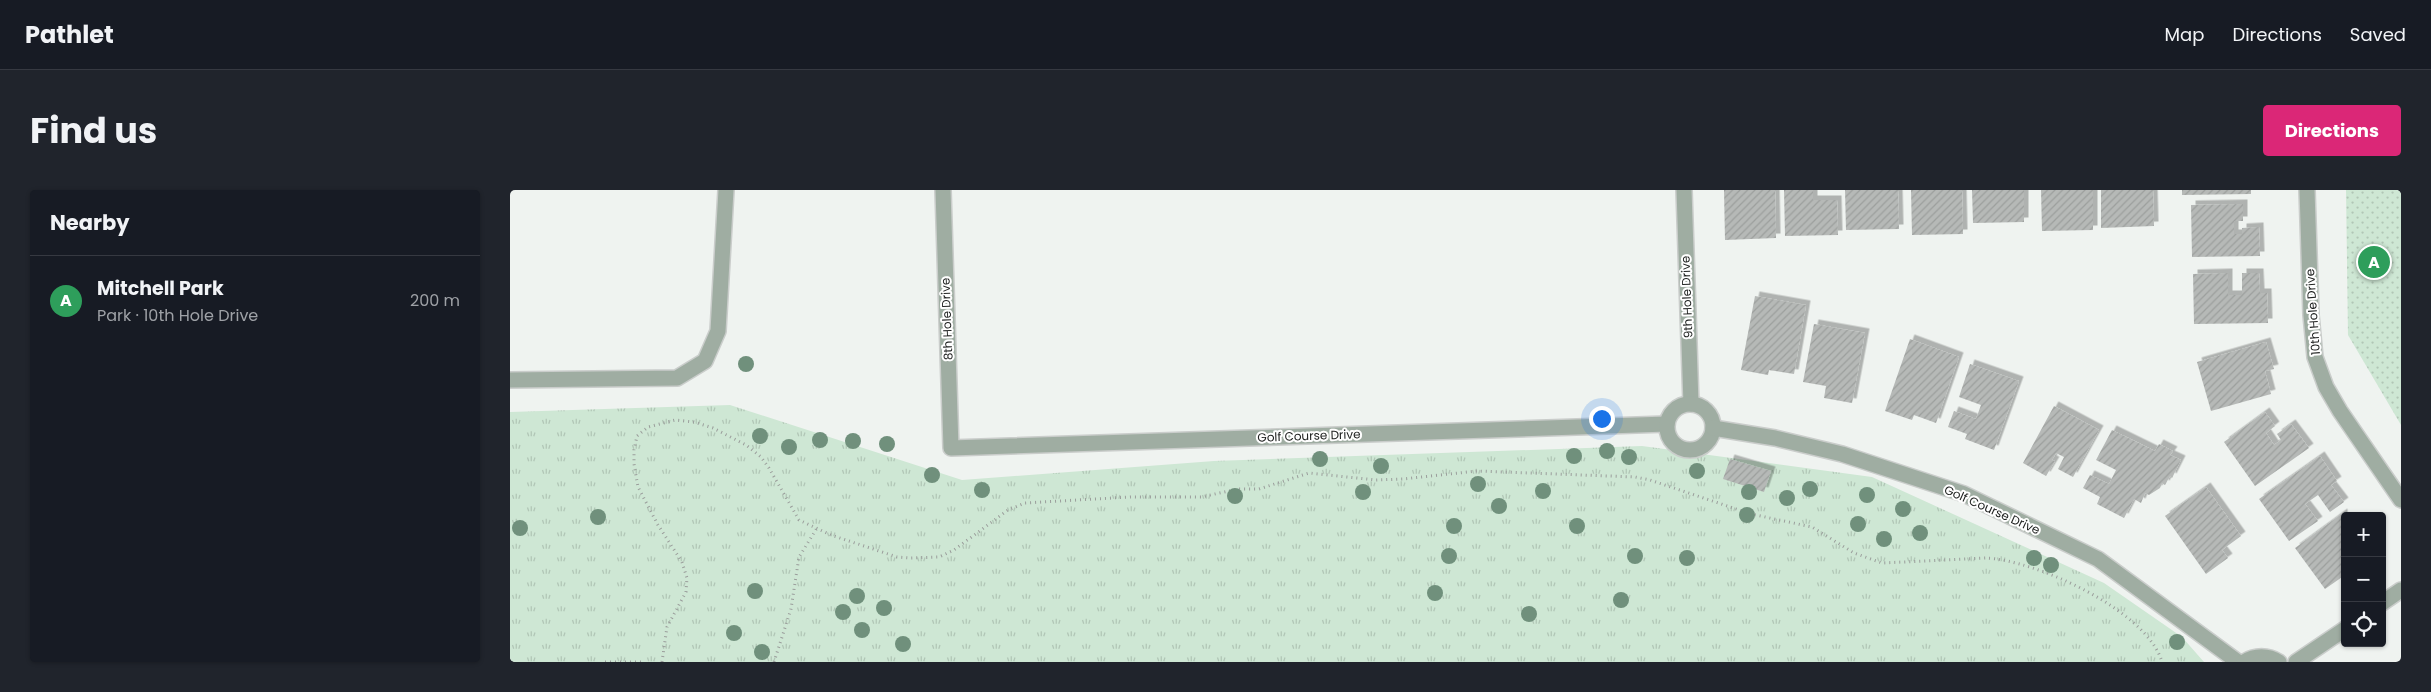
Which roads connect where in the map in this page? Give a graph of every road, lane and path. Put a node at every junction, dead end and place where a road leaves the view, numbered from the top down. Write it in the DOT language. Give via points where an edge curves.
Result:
graph roads {
  1 [pos="726,190"];
  2 [pos="943,190"];
  3 [pos="1684,190"];
  4 [pos="2307,190"];
  5 [pos="510,380"];
  6 [pos="1691,404"];
  7 [pos="1667,424"];
  8 [pos="1713,428"];
  9 [pos="951,448"];
  10 [pos="2401,500"];
  11 [pos="817,528"];
  12 [pos="2401,590"];
  13 [pos="2383,602"];
  14 [pos="2341,631"];
  15 [pos="605,662"];
  16 [pos="644,662"];
  17 [pos="662,662"];
  18 [pos="774,662"];
  19 [pos="2162,662"];
  20 [pos="2238,662"];
  21 [pos="2244,662"];
  22 [pos="2279,662"];
  23 [pos="2296,662"];
  1 -- 5 [label="street" via="718,331 705,361 677,378"];
  2 -- 9 [label="street, 8th Hole Drive"];
  3 -- 6 [label="street, 9th Hole Drive"];
  4 -- 10 [label="street, 10th Hole Drive" via="2311,315 2316,357 2326,387 2340,411"];
  6 -- 7 [label="street" via="1672,412"];
  6 -- 8 [label="street" via="1704,409"];
  7 -- 8 [label="street" via="1674,445 1688,450 1702,447 1712,435"];
  7 -- 9 [label="street, Golf Course Drive"];
  8 -- 20 [label="street, Golf Course Drive" via="1842,454 1964,494 2098,559"];
  11 -- 17 [label="path" via="800,520 761,457 714,428 675,420 648,427 637,436 634,464 638,486 682,562 687,578 686,592 667,627"];
  11 -- 18 [label="path" via="799,557 791,609"];
  11 -- 19 [label="path" via="897,557 929,558 939,557 961,546 1008,510 1025,503 1201,497 1238,489 1259,489 1309,473 1376,480 1477,471 1635,477 1669,485 1752,514 1812,527 1872,561 1893,564 1986,558 2024,565 2097,596 2127,616 2148,635"];
  12 -- 13 [label="street"];
  14 -- 23 [label="street"];
  15 -- 16 [label="path"];
  21 -- 22 [label="street" via="2256,656 2266,656"];
}
